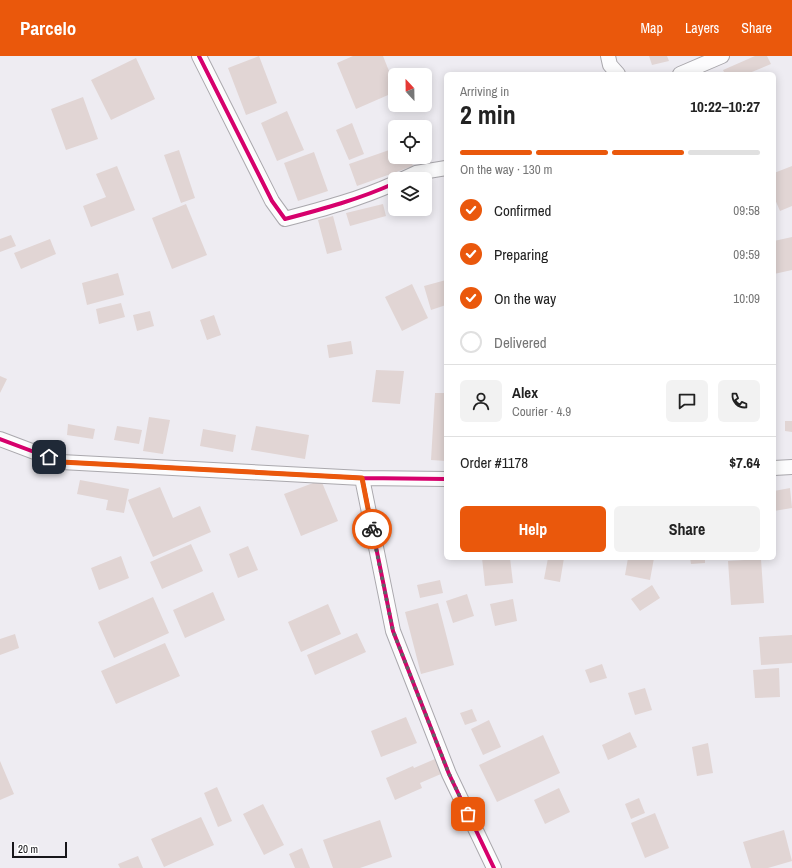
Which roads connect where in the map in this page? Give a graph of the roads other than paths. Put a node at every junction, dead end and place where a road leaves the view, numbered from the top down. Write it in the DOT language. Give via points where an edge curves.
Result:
graph roads {
  1 [pos="199,56"];
  2 [pos="608,56"];
  3 [pos="722,56"];
  4 [pos="616,72"];
  5 [pos="685,72"];
  6 [pos="444,168"];
  7 [pos="422,172"];
  8 [pos="388,186"];
  9 [pos="0,439"];
  10 [pos="792,467"];
  11 [pos="776,468"];
  12 [pos="362,478"];
  13 [pos="444,479"];
  14 [pos="494,868"];
  1 -- 8 [label="street" via="272,201 285,219"];
  2 -- 4 [label="street" via="610,65"];
  3 -- 5 [label="street"];
  6 -- 7 [label="street"];
  9 -- 12 [label="street" via="61,462"];
  10 -- 11 [label="street"];
  12 -- 13 [label="street"];
  12 -- 14 [label="street" via="393,631 449,774"];
}
